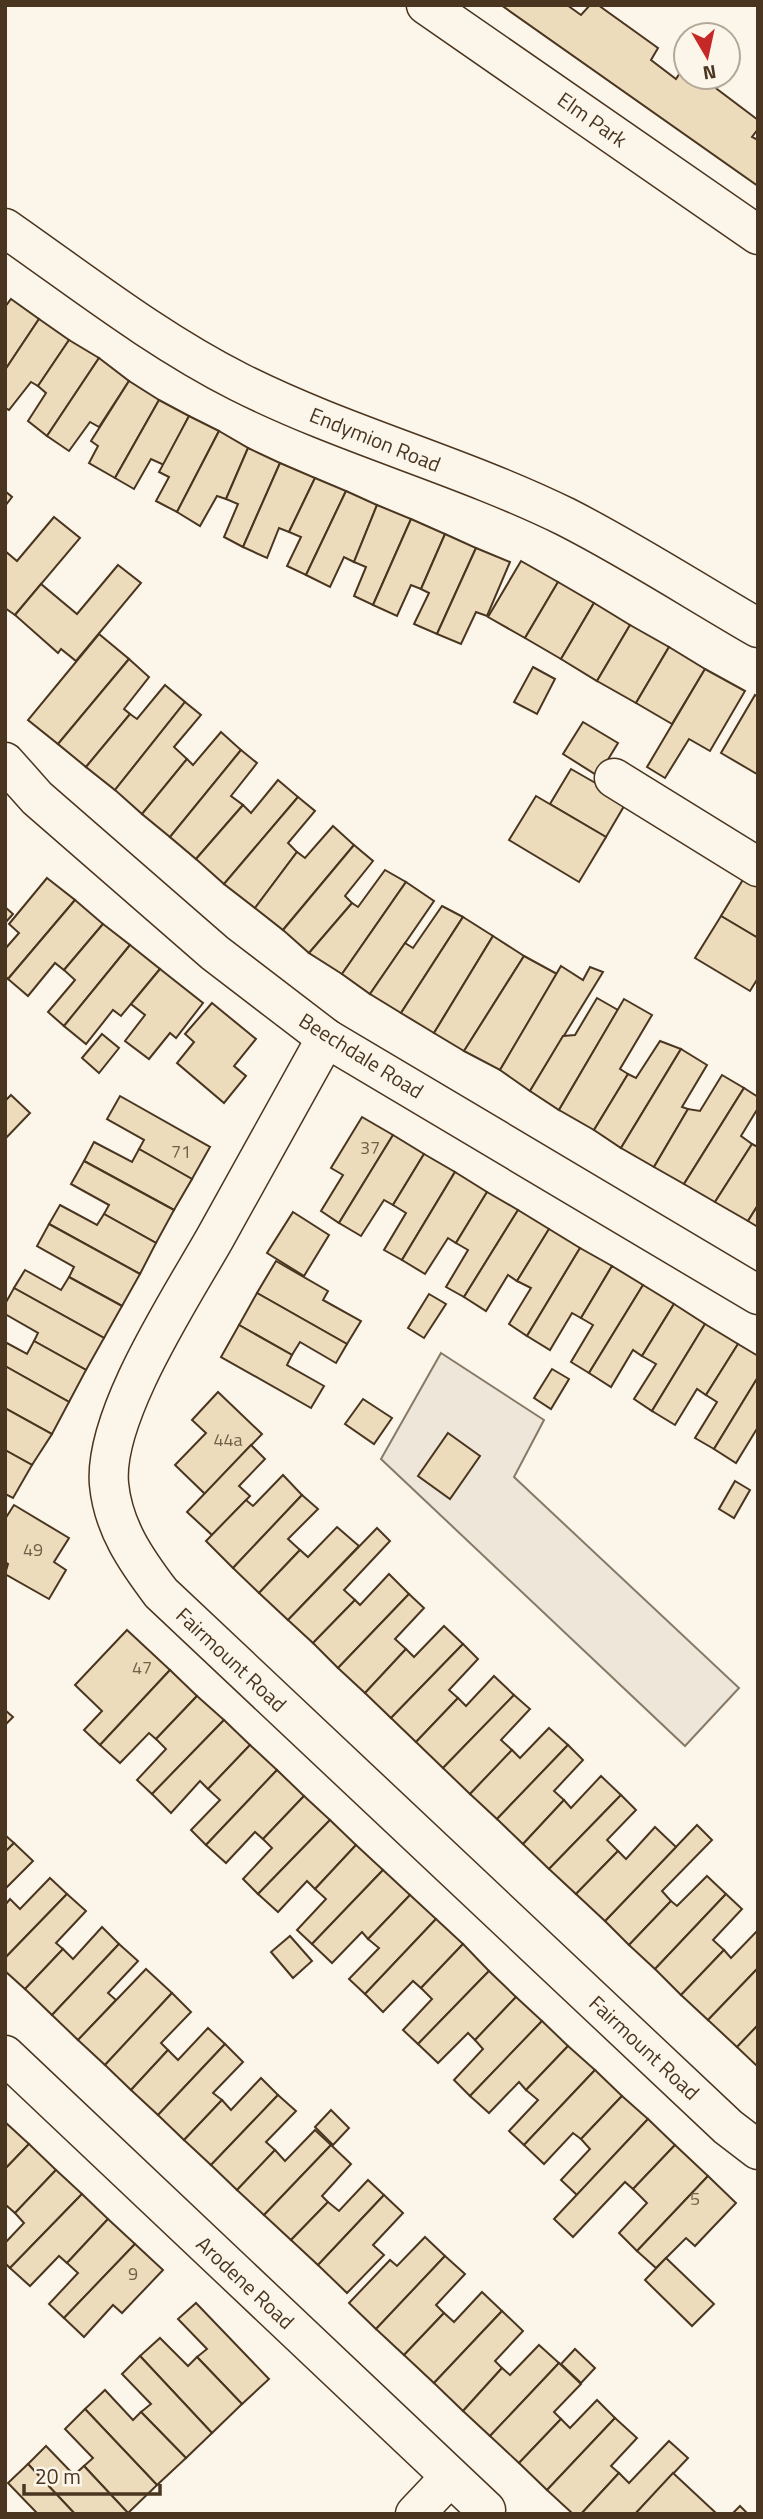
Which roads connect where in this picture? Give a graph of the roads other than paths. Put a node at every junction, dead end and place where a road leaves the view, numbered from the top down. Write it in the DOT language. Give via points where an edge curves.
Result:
graph roads {
  1 [pos="426,5"];
  2 [pos="5,228"];
  3 [pos="758,234"];
  4 [pos="758,628"];
  5 [pos="5,762"];
  6 [pos="614,778"];
  7 [pos="758,867"];
  8 [pos="326,1038"];
  9 [pos="758,1295"];
  10 [pos="5,2055"];
  11 [pos="758,2150"];
  12 [pos="450,2477"];
  13 [pos="486,2510"];
  14 [pos="415,2514"];
  1 -- 3 [label="street, Elm Park"];
  2 -- 4 [label="street, Endymion Road" via="161,337 237,381 315,418 566,517"];
  5 -- 8 [label="street, Beechdale Road" via="37,798 215,953"];
  6 -- 7 [label="street"];
  8 -- 9 [label="street, Beechdale Road"];
  8 -- 11 [label="street, Fairmount Road" via="154,1346 121,1415 111,1448 109,1483 116,1520 132,1555 160,1593 728,2127"];
  10 -- 12 [label="street, Arodene Road"];
  12 -- 13 [label="street, Arodene Road"];
  12 -- 14 [label="street"];
}
